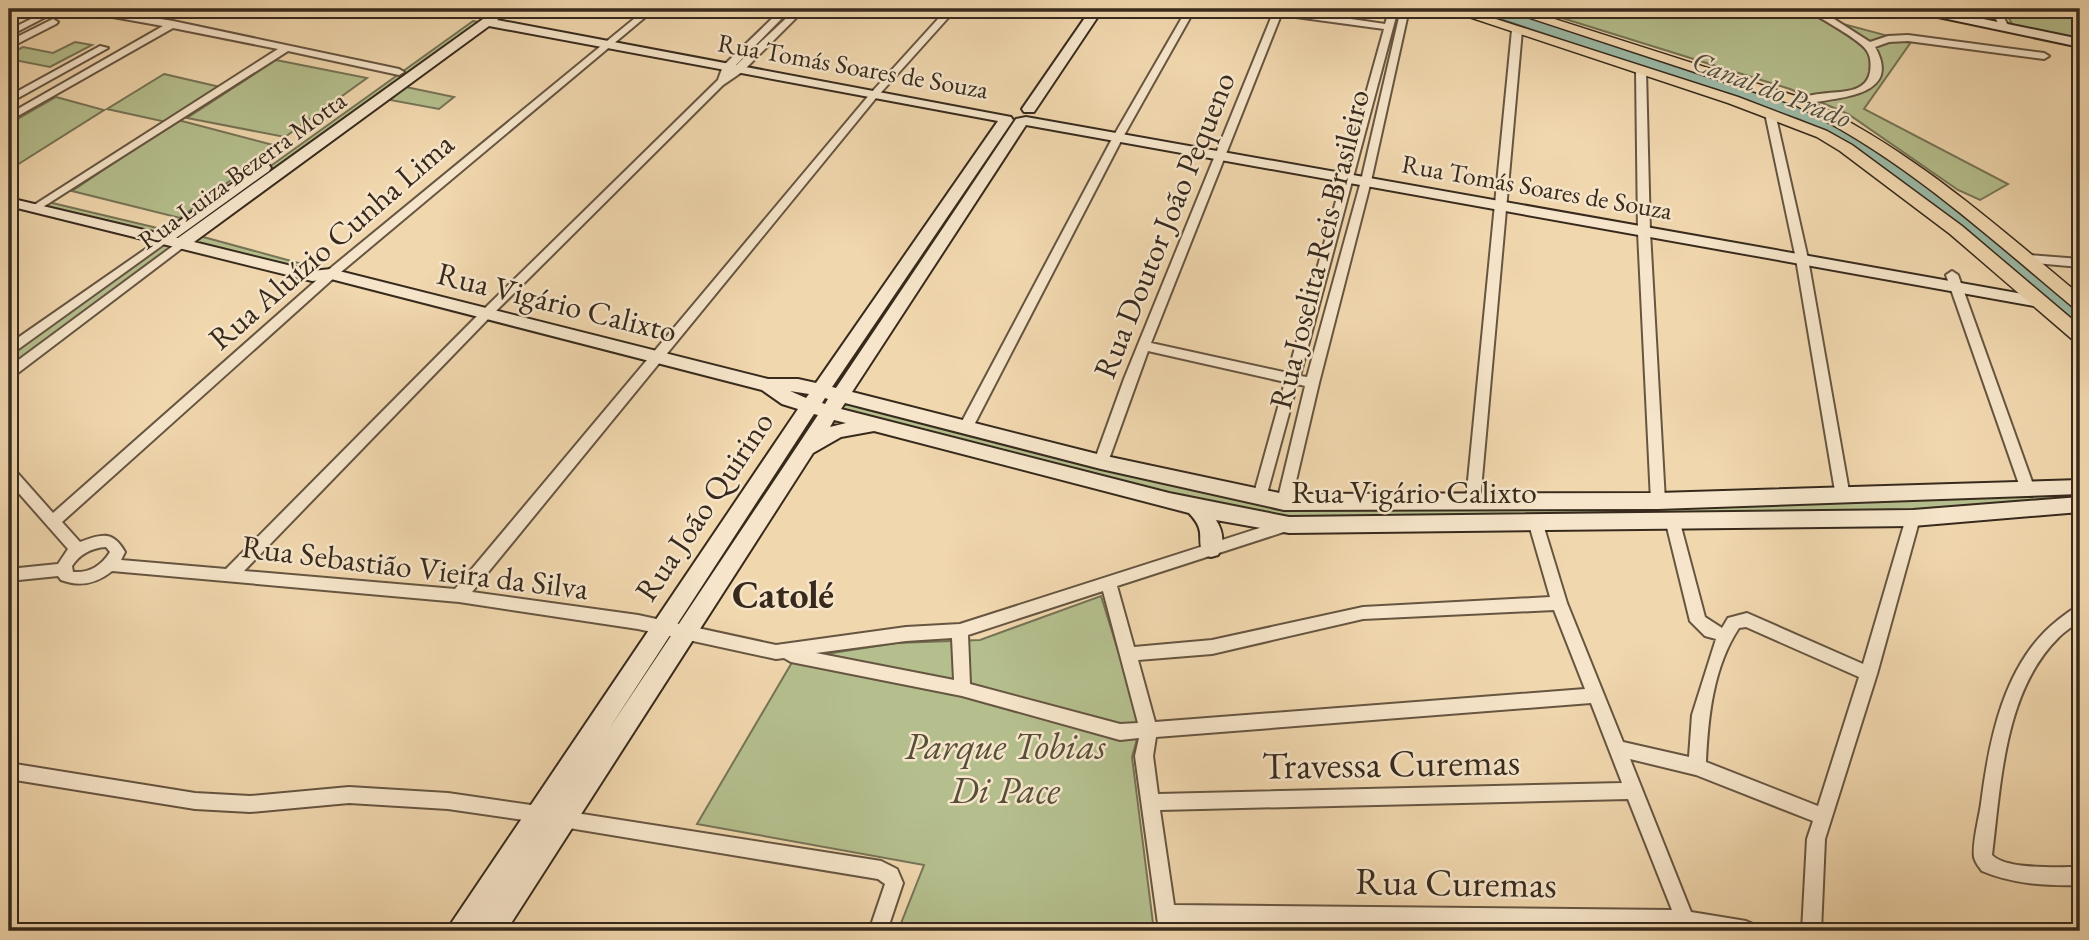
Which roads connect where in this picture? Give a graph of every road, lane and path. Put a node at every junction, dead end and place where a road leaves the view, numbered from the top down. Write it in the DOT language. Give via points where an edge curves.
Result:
graph roads {
  1 [pos="57,9"];
  2 [pos="85,9"];
  3 [pos="651,9"];
  4 [pos="787,9"];
  5 [pos="801,9"];
  6 [pos="953,9"];
  7 [pos="1082,9"];
  8 [pos="1097,9"];
  9 [pos="1191,9"];
  10 [pos="1259,9"];
  11 [pos="1394,9"];
  12 [pos="1405,9"];
  13 [pos="1452,9"];
  14 [pos="1510,9"];
  15 [pos="1919,9"];
  16 [pos="1995,9"];
  17 [pos="1278,10"];
  18 [pos="1817,12"];
  19 [pos="495,13"];
  20 [pos="53,22"];
  21 [pos="173,24"];
  22 [pos="1388,27"];
  23 [pos="2004,27"];
  24 [pos="1517,30"];
  25 [pos="9,33"];
  26 [pos="618,35"];
  27 [pos="2080,43"];
  28 [pos="9,45"];
  29 [pos="605,45"];
  30 [pos="1869,46"];
  31 [pos="103,48"];
  32 [pos="285,49"];
  33 [pos="2044,56"];
  34 [pos="737,64"];
  35 [pos="1641,70"];
  36 [pos="399,72"];
  37 [pos="883,85"];
  38 [pos="873,96"];
  39 [pos="9,100"];
  40 [pos="1800,102"];
  41 [pos="1770,113"];
  42 [pos="1018,114"];
  43 [pos="9,118"];
  44 [pos="1121,132"];
  45 [pos="1221,150"];
  46 [pos="269,164"];
  47 [pos="286,169"];
  48 [pos="1349,173"];
  49 [pos="1367,176"];
  50 [pos="9,191"];
  51 [pos="1502,200"];
  52 [pos="9,202"];
  53 [pos="41,204"];
  54 [pos="1645,227"];
  55 [pos="195,234"];
  56 [pos="179,237"];
  57 [pos="163,240"];
  58 [pos="1801,254"];
  59 [pos="2028,259"];
  60 [pos="2080,263"];
  61 [pos="331,274"];
  62 [pos="1955,281"];
  63 [pos="2020,285"];
  64 [pos="2040,302"];
  65 [pos="2080,304"];
  66 [pos="485,315"];
  67 [pos="2080,336"];
  68 [pos="1143,346"];
  69 [pos="9,350"];
  70 [pos="656,358"];
  71 [pos="9,373"];
  72 [pos="1291,379"];
  73 [pos="1312,383"];
  74 [pos="825,401"];
  75 [pos="878,426"];
  76 [pos="966,427"];
  77 [pos="805,449"];
  78 [pos="1101,462"];
  79 [pos="9,473"];
  80 [pos="2080,487"];
  81 [pos="2028,490"];
  82 [pos="1260,497"];
  83 [pos="1843,497"];
  84 [pos="1658,501"];
  85 [pos="1284,502"];
  86 [pos="1473,502"];
  87 [pos="2080,505"];
  88 [pos="1195,507"];
  89 [pos="1913,518"];
  90 [pos="1671,519"];
  91 [pos="1535,521"];
  92 [pos="52,522"];
  93 [pos="1289,524"];
  94 [pos="1211,549"];
  95 [pos="78,550"];
  96 [pos="110,565"];
  97 [pos="64,569"];
  98 [pos="231,574"];
  99 [pos="9,575"];
  100 [pos="1108,582"];
  101 [pos="460,596"];
  102 [pos="1559,603"];
  103 [pos="2080,612"];
  104 [pos="673,629"];
  105 [pos="960,631"];
  106 [pos="1725,636"];
  107 [pos="776,652"];
  108 [pos="1129,654"];
  109 [pos="1869,674"];
  110 [pos="962,689"];
  111 [pos="1594,696"];
  112 [pos="1149,730"];
  113 [pos="1615,748"];
  114 [pos="1697,767"];
  115 [pos="9,771"];
  116 [pos="1633,791"];
  117 [pos="1150,802"];
  118 [pos="538,814"];
  119 [pos="1823,817"];
  120 [pos="563,818"];
  121 [pos="2080,876"];
  122 [pos="1685,920"];
  123 [pos="1166,922"];
  124 [pos="461,931"];
  125 [pos="491,931"];
  126 [pos="878,931"];
  127 [pos="1746,931"];
  128 [pos="1812,931"];
  1 -- 25 [label="street"];
  2 -- 21 [label="street"];
  3 -- 26 [label="street, Rua Aluízio Cunha Lima"];
  4 -- 34 [label="street"];
  5 -- 34 [label="street"];
  6 -- 37 [label="street"];
  7 -- 42 [label="main road, Rua João Quirino"];
  8 -- 42 [label="main road, Rua João Quirino"];
  9 -- 44 [label="street"];
  10 -- 17 [label="street"];
  11 -- 22 [label="street, Rua Joselita Reis Brasileiro"];
  12 -- 49 [label="street, Rua Joselita Reis Brasileiro"];
  13 -- 24 [label="main road"];
  14 -- 40 [label="main road"];
  15 -- 23 [label="main road"];
  16 -- 23 [label="street"];
  17 -- 22 [label="street"];
  17 -- 45 [label="street, Rua Doutor João Pequeno"];
  18 -- 30 [label="street"];
  19 -- 26 [label="main road, Rua Tomás Soares de Souza"];
  19 -- 29 [label="main road, Rua Tomás Soares de Souza"];
  19 -- 36 [label="main road, Rua Luiza Bezerra Motta"];
  19 -- 47 [label="main road, Rua Luiza Bezerra Motta"];
  20 -- 28 [label="street"];
  21 -- 32 [label="street"];
  21 -- 43 [label="street"];
  22 -- 48 [label="street, Rua Joselita Reis Brasileiro"];
  23 -- 27 [label="main road"];
  24 -- 35 [label="main road"];
  24 -- 51 [label="street"];
  26 -- 29 [label="street, Rua Aluízio Cunha Lima"];
  26 -- 34 [label="main road, Rua Tomás Soares de Souza"];
  29 -- 34 [label="main road, Rua Tomás Soares de Souza"];
  29 -- 61 [label="street, Rua Aluízio Cunha Lima"];
  30 -- 33 [label="street" via="1908,38"];
  30 -- 40 [label="street" via="1874,51 1876,73 1871,85 1863,91"];
  31 -- 39 [label="street"];
  32 -- 36 [label="street"];
  32 -- 53 [label="street"];
  34 -- 37 [label="main road, Rua Tomás Soares de Souza"];
  34 -- 38 [label="main road, Rua Tomás Soares de Souza"];
  34 -- 66 [label="street"];
  35 -- 41 [label="main road"];
  35 -- 54 [label="street"];
  36 -- 46 [label="main road, Rua Luiza Bezerra Motta"];
  37 -- 38 [label="street"];
  37 -- 42 [label="main road, Rua Tomás Soares de Souza"];
  38 -- 42 [label="main road, Rua Tomás Soares de Souza"];
  38 -- 70 [label="street"];
  40 -- 59 [label="main road" via="1875,142"];
  41 -- 58 [label="street"];
  41 -- 63 [label="main road" via="1846,148 1956,230"];
  42 -- 44 [label="main road, Rua Tomás Soares de Souza"];
  42 -- 74 [label="main road, Rua João Quirino"];
  44 -- 45 [label="main road, Rua Tomás Soares de Souza"];
  44 -- 76 [label="street"];
  45 -- 48 [label="main road, Rua Tomás Soares de Souza"];
  45 -- 68 [label="street, Rua Doutor João Pequeno"];
  46 -- 47 [label="main road"];
  46 -- 56 [label="main road, Rua Luiza Bezerra Motta"];
  47 -- 55 [label="main road, Rua Luiza Bezerra Motta"];
  48 -- 49 [label="main road, Rua Tomás Soares de Souza"];
  48 -- 72 [label="street, Rua Joselita Reis Brasileiro"];
  49 -- 51 [label="main road, Rua Tomás Soares de Souza"];
  49 -- 73 [label="street, Rua Joselita Reis Brasileiro"];
  50 -- 53 [label="main road, Rua Vigário Calixto"];
  51 -- 54 [label="main road, Rua Tomás Soares de Souza"];
  51 -- 86 [label="street"];
  52 -- 53 [label="main road, Rua Vigário Calixto"];
  53 -- 56 [label="main road, Rua Vigário Calixto"];
  53 -- 57 [label="main road, Rua Vigário Calixto"];
  54 -- 58 [label="main road, Rua Tomás Soares de Souza"];
  54 -- 84 [label="street"];
  55 -- 56 [label="main road, Rua Vigário Calixto"];
  55 -- 61 [label="main road, Rua Vigário Calixto" via="323,266"];
  56 -- 57 [label="main road, Rua Vigário Calixto"];
  56 -- 61 [label="main road, Rua Vigário Calixto" via="312,276"];
  56 -- 71 [label="street, Rua Luiza Bezerra Motta"];
  57 -- 69 [label="street, Rua Luiza Bezerra Motta"];
  58 -- 62 [label="main road, Rua Tomás Soares de Souza"];
  58 -- 83 [label="street"];
  59 -- 60 [label="street"];
  59 -- 65 [label="main road"];
  61 -- 66 [label="main road, Rua Vigário Calixto"];
  61 -- 92 [label="street, Rua Aluízio Cunha Lima"];
  62 -- 63 [label="street, Rua Tomás Soares de Souza"];
  62 -- 64 [label="main road, Rua Tomás Soares de Souza"];
  62 -- 81 [label="street"];
  63 -- 64 [label="main road"];
  64 -- 67 [label="main road"];
  66 -- 70 [label="main road, Rua Vigário Calixto"];
  66 -- 98 [label="street"];
  68 -- 72 [label="street"];
  68 -- 78 [label="street, Rua Doutor João Pequeno"];
  70 -- 74 [label="main road, Rua Vigário Calixto" via="768,385 788,399"];
  70 -- 101 [label="street"];
  72 -- 73 [label="street"];
  72 -- 82 [label="street, Rua Joselita Reis Brasileiro"];
  73 -- 85 [label="street, Rua Joselita Reis Brasileiro"];
  74 -- 75 [label="main road, Rua Vigário Calixto"];
  74 -- 76 [label="main road, Rua Vigário Calixto"];
  74 -- 77 [label="main road, Rua João Quirino"];
  74 -- 104 [label="main road, Rua João Quirino"];
  75 -- 77 [label="main road" via="837,431"];
  75 -- 88 [label="main road, Rua Vigário Calixto"];
  76 -- 78 [label="main road, Rua Vigário Calixto"];
  77 -- 104 [label="main road, Rua João Quirino"];
  78 -- 82 [label="main road, Rua Vigário Calixto"];
  79 -- 92 [label="street"];
  80 -- 81 [label="main road, Rua Vigário Calixto"];
  81 -- 83 [label="main road, Rua Vigário Calixto"];
  82 -- 85 [label="main road, Rua Vigário Calixto"];
  83 -- 84 [label="main road, Rua Vigário Calixto"];
  84 -- 86 [label="main road, Rua Vigário Calixto"];
  85 -- 86 [label="main road, Rua Vigário Calixto"];
  87 -- 89 [label="main road, Rua Vigário Calixto"];
  88 -- 93 [label="main road, Rua Vigário Calixto"];
  88 -- 94 [label="main road" via="1209,520"];
  89 -- 90 [label="main road, Rua Vigário Calixto"];
  89 -- 109 [label="street"];
  90 -- 91 [label="main road, Rua Vigário Calixto"];
  90 -- 106 [label="street" via="1698,621"];
  91 -- 93 [label="main road, Rua Vigário Calixto"];
  91 -- 102 [label="street"];
  92 -- 95 [label="street"];
  93 -- 94 [label="street, Rua Sebastião Vieira da Silva"];
  94 -- 100 [label="street, Rua Sebastião Vieira da Silva"];
  95 -- 96 [label="street" via="97,542 112,543 118,552"];
  95 -- 97 [label="street"];
  96 -- 97 [label="street" via="78,579 66,576"];
  96 -- 98 [label="street, Rua Sebastião Vieira da Silva"];
  97 -- 99 [label="street"];
  98 -- 101 [label="street, Rua Sebastião Vieira da Silva"];
  100 -- 105 [label="street, Rua Sebastião Vieira da Silva"];
  100 -- 108 [label="street"];
  101 -- 104 [label="street, Rua Sebastião Vieira da Silva"];
  102 -- 108 [label="street" via="1363,613 1212,647"];
  102 -- 111 [label="street"];
  103 -- 121 [label="street" via="2038,648 2015,695 1994,765 1983,856 1999,870"];
  104 -- 107 [label="street, Rua Sebastião Vieira da Silva"];
  104 -- 118 [label="main road, Rua João Quirino"];
  104 -- 120 [label="main road, Rua João Quirino"];
  105 -- 107 [label="street, Rua Sebastião Vieira da Silva"];
  105 -- 110 [label="street"];
  106 -- 109 [label="street" via="1734,623 1747,620"];
  106 -- 114 [label="street" via="1700,715"];
  107 -- 110 [label="street"];
  108 -- 112 [label="street"];
  109 -- 119 [label="street"];
  110 -- 112 [label="street" via="1102,730"];
  111 -- 112 [label="street"];
  111 -- 113 [label="street"];
  112 -- 117 [label="street" via="1144,756"];
  113 -- 114 [label="street"];
  113 -- 116 [label="street"];
  114 -- 119 [label="street"];
  115 -- 118 [label="street" via="195,802 250,804 349,795 448,801"];
  116 -- 117 [label="street, Travessa Curemas"];
  116 -- 122 [label="street"];
  117 -- 123 [label="street"];
  118 -- 124 [label="main road, Rua João Quirino"];
  119 -- 128 [label="street" via="1816,839"];
  120 -- 125 [label="main road, Rua João Quirino"];
  120 -- 126 [label="street" via="881,870 894,883"];
  122 -- 123 [label="street, Rua Curemas"];
  122 -- 127 [label="street, Rua Curemas"];
}
